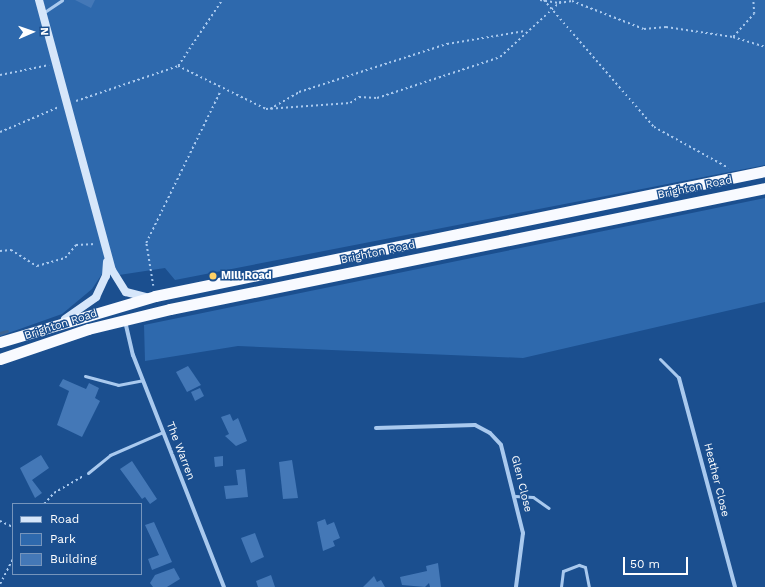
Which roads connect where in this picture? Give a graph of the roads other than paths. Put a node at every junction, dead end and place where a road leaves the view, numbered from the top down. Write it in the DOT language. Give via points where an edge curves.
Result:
graph roads {
  1 [pos="39,0"];
  2 [pos="62,0"];
  3 [pos="43,13"];
  4 [pos="765,172"];
  5 [pos="765,188"];
  6 [pos="107,253"];
  7 [pos="153,296"];
  8 [pos="124,319"];
  9 [pos="59,322"];
  10 [pos="0,342"];
  11 [pos="0,359"];
  12 [pos="660,359"];
  13 [pos="85,376"];
  14 [pos="679,378"];
  15 [pos="143,380"];
  16 [pos="376,428"];
  17 [pos="163,432"];
  18 [pos="88,473"];
  19 [pos="515,496"];
  20 [pos="549,508"];
  21 [pos="224,587"];
  22 [pos="516,587"];
  23 [pos="561,587"];
  24 [pos="589,587"];
  25 [pos="734,587"];
  1 -- 3 [label="main road"];
  2 -- 3 [label="lane"];
  3 -- 6 [label="main road"];
  4 -- 7 [label="highway, Brighton Road"];
  5 -- 8 [label="highway, Brighton Road"];
  6 -- 7 [label="main road" via="115,279 126,292"];
  6 -- 9 [label="main road" via="102,287 88,304"];
  7 -- 9 [label="highway, Brighton Road"];
  8 -- 11 [label="highway, Brighton Road"];
  8 -- 15 [label="street, The Warren"];
  9 -- 10 [label="highway, Brighton Road"];
  12 -- 14 [label="lane"];
  13 -- 15 [label="lane" via="118,385"];
  14 -- 25 [label="street, Heather Close"];
  15 -- 17 [label="street, The Warren"];
  16 -- 19 [label="street, Glen Close" via="460,424 480,428 501,445"];
  17 -- 18 [label="lane" via="110,455"];
  17 -- 21 [label="street, The Warren"];
  19 -- 20 [label="lane" via="533,497"];
  19 -- 22 [label="street, Glen Close" via="524,546"];
  23 -- 24 [label="lane" via="563,571 580,565 585,567"];
}
